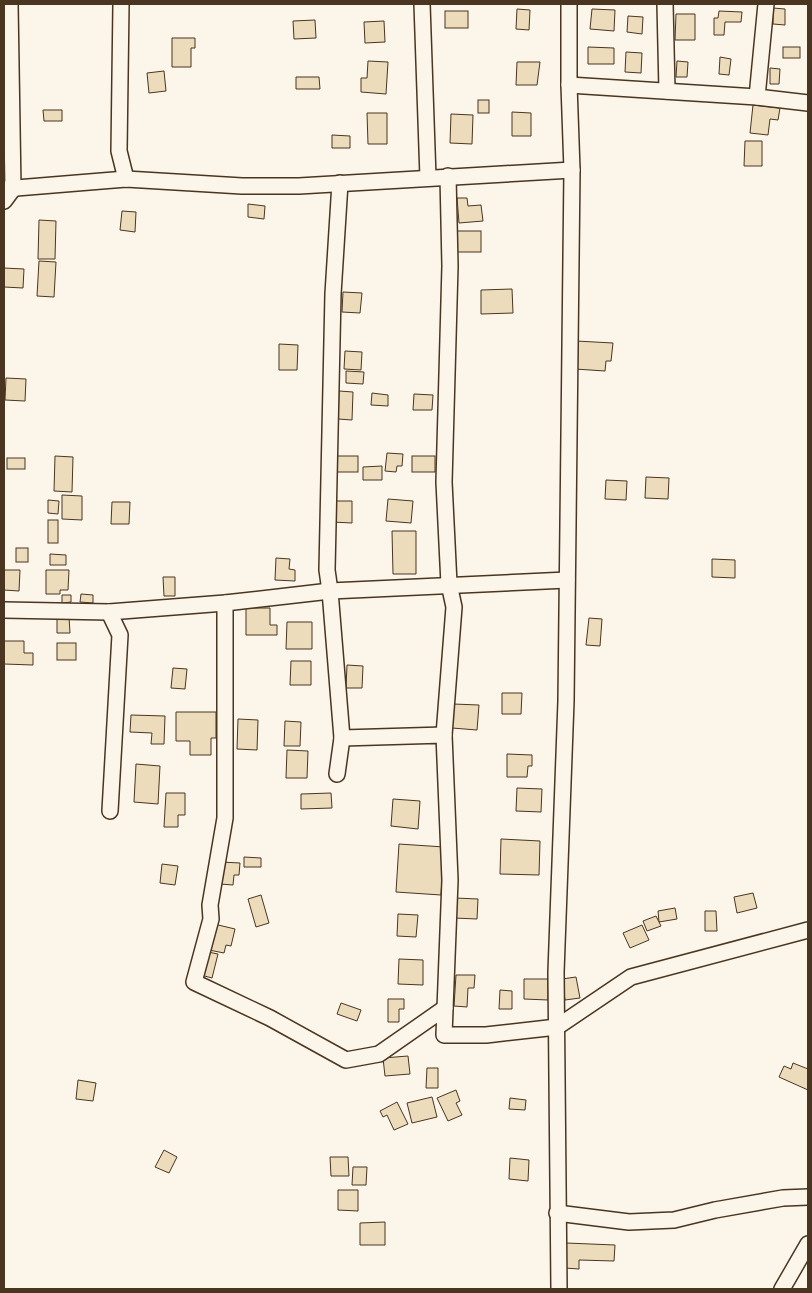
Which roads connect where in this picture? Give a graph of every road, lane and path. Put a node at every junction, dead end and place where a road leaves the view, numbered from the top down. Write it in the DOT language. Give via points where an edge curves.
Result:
graph roads {
  1 [pos="10,4"];
  2 [pos="120,4"];
  3 [pos="422,4"];
  4 [pos="569,4"];
  5 [pos="666,4"];
  6 [pos="766,4"];
  7 [pos="568,85"];
  8 [pos="667,91"];
  9 [pos="757,97"];
  10 [pos="808,103"];
  11 [pos="572,170"];
  12 [pos="448,176"];
  13 [pos="428,178"];
  14 [pos="126,180"];
  15 [pos="340,183"];
  16 [pos="7,193"];
  17 [pos="567,580"];
  18 [pos="449,584"];
  19 [pos="330,591"];
  20 [pos="225,603"];
  21 [pos="4,610"];
  22 [pos="109,612"];
  23 [pos="444,735"];
  24 [pos="342,738"];
  25 [pos="337,774"];
  26 [pos="110,811"];
  27 [pos="808,930"];
  28 [pos="445,1008"];
  29 [pos="557,1027"];
  30 [pos="808,1197"];
  31 [pos="557,1213"];
  32 [pos="808,1244"];
  33 [pos="559,1289"];
  34 [pos="782,1289"];
  1 -- 16 [label="street"];
  2 -- 14 [label="street" via="119,151"];
  3 -- 13 [label="street"];
  4 -- 7 [label="street"];
  5 -- 8 [label="street"];
  6 -- 9 [label="street"];
  7 -- 8 [label="street"];
  7 -- 11 [label="street"];
  8 -- 9 [label="street"];
  9 -- 10 [label="street"];
  11 -- 12 [label="street"];
  11 -- 17 [label="street"];
  12 -- 13 [label="street"];
  12 -- 18 [label="street" via="450,266 444,482"];
  13 -- 15 [label="street"];
  14 -- 15 [label="street" via="242,186"];
  14 -- 16 [label="street"];
  15 -- 19 [label="street" via="332,294 327,570"];
  17 -- 18 [label="street"];
  17 -- 29 [label="street"];
  18 -- 19 [label="street"];
  18 -- 23 [label="street" via="454,607"];
  19 -- 20 [label="street"];
  19 -- 24 [label="street"];
  20 -- 22 [label="street"];
  20 -- 28 [label="street" via="225,818 210,919 194,982 270,1018 346,1060 379,1054"];
  21 -- 22 [label="street"];
  22 -- 26 [label="street" via="120,635"];
  23 -- 24 [label="street"];
  23 -- 28 [label="street" via="450,880"];
  24 -- 25 [label="street"];
  27 -- 29 [label="street" via="631,977"];
  28 -- 29 [label="street" via="444,1035 486,1035"];
  29 -- 31 [label="street"];
  30 -- 31 [label="street" via="784,1198 674,1220 630,1222"];
  31 -- 33 [label="street"];
  32 -- 34 [label="street"];
}
